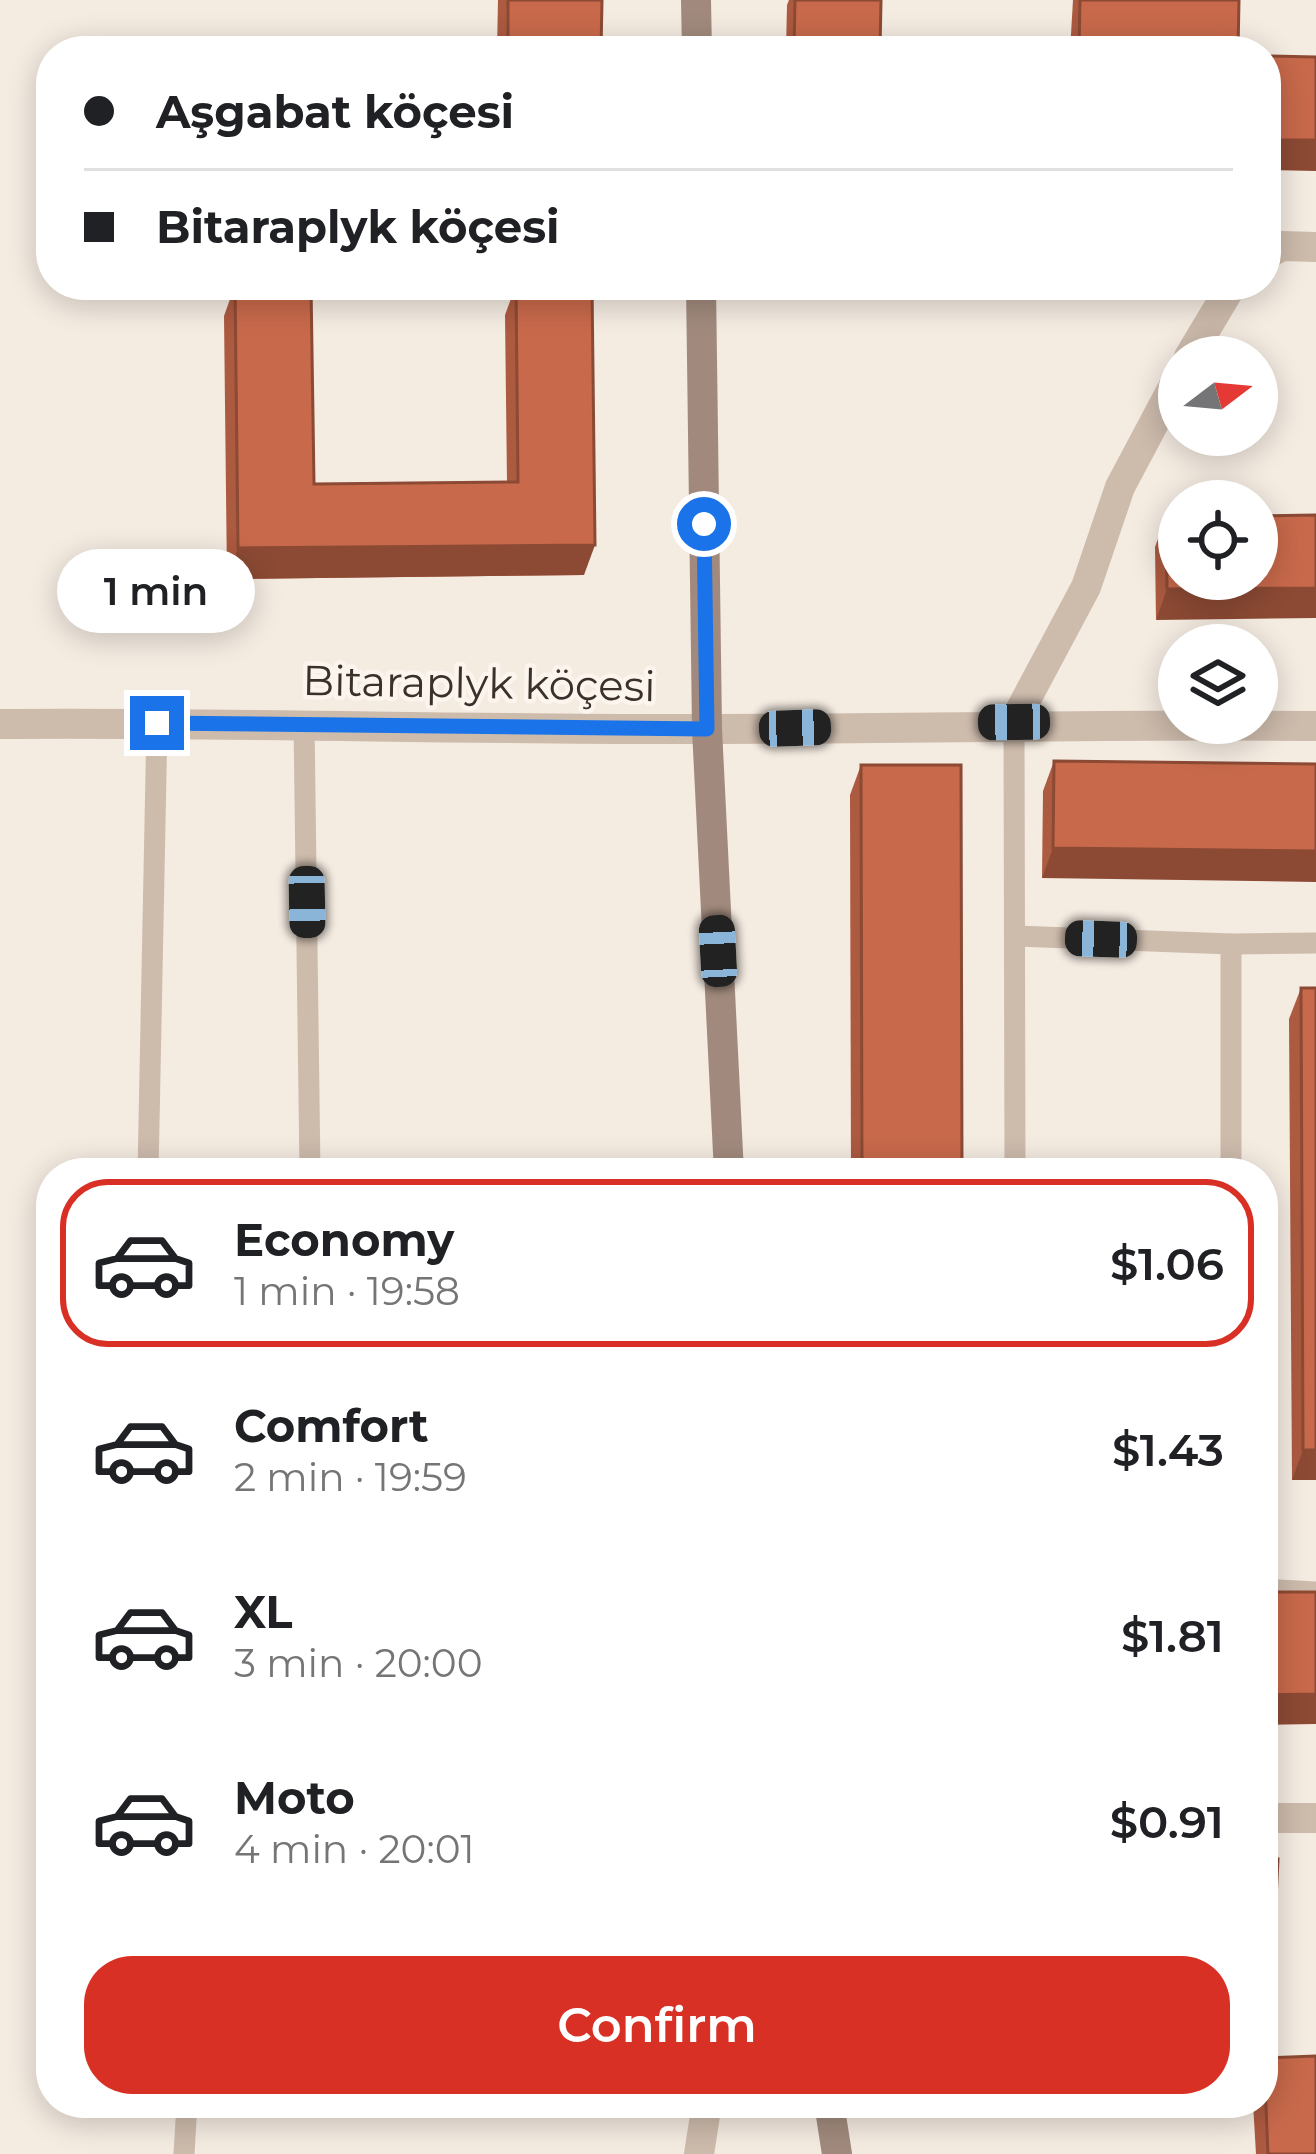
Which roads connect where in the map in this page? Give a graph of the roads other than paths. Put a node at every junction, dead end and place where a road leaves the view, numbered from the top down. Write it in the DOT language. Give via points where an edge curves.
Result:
graph roads {
  1 [pos="696,0"];
  2 [pos="697,36"];
  3 [pos="1281,247"];
  4 [pos="1316,247"];
  5 [pos="700,300"];
  6 [pos="1223,300"];
  7 [pos="1202,336"];
  8 [pos="1158,416"];
  9 [pos="304,722"];
  10 [pos="1014,722"];
  11 [pos="157,723"];
  12 [pos="0,724"];
  13 [pos="1316,726"];
  14 [pos="707,729"];
  15 [pos="1015,936"];
  16 [pos="1316,943"];
  17 [pos="1231,944"];
  18 [pos="148,1158"];
  19 [pos="310,1158"];
  20 [pos="728,1158"];
  21 [pos="1015,1158"];
  22 [pos="1231,1158"];
  23 [pos="1278,1590"];
  24 [pos="1316,1592"];
  25 [pos="1278,1818"];
  26 [pos="1316,1818"];
  27 [pos="186,2118"];
  28 [pos="705,2118"];
  29 [pos="831,2118"];
  30 [pos="184,2154"];
  31 [pos="699,2154"];
  32 [pos="837,2154"];
  1 -- 2 [label="street"];
  3 -- 4 [label="street"];
  5 -- 14 [label="street"];
  6 -- 7 [label="street"];
  8 -- 10 [label="street" via="1120,487 1086,587"];
  9 -- 11 [label="street, Bitaraplyk köçesi"];
  9 -- 14 [label="street, Bitaraplyk köçesi"];
  9 -- 19 [label="lane"];
  10 -- 13 [label="street, Bitaraplyk köçesi"];
  10 -- 14 [label="street, Bitaraplyk köçesi"];
  10 -- 15 [label="lane"];
  11 -- 12 [label="street, Bitaraplyk köçesi"];
  11 -- 18 [label="lane"];
  14 -- 20 [label="street"];
  15 -- 17 [label="lane"];
  15 -- 21 [label="lane"];
  16 -- 17 [label="lane"];
  17 -- 22 [label="lane"];
  23 -- 24 [label="lane"];
  25 -- 26 [label="street"];
  27 -- 30 [label="lane"];
  28 -- 31 [label="street"];
  29 -- 32 [label="street"];
}
